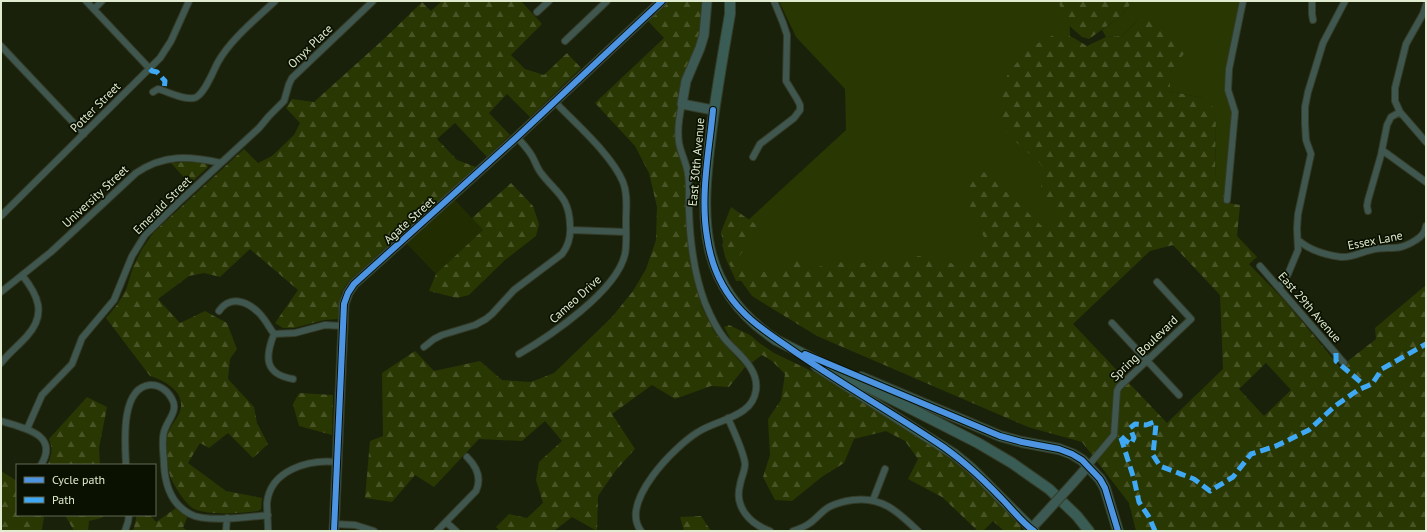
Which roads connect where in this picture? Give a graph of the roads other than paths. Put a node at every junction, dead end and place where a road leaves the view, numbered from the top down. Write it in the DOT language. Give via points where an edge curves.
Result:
graph roads {
  1 [pos="86,1"];
  2 [pos="102,1"];
  3 [pos="188,1"];
  4 [pos="275,1"];
  5 [pos="373,1"];
  6 [pos="549,1"];
  7 [pos="607,1"];
  8 [pos="662,1"];
  9 [pos="707,1"];
  10 [pos="730,1"];
  11 [pos="774,1"];
  12 [pos="1244,1"];
  13 [pos="1312,1"];
  14 [pos="1345,1"];
  15 [pos="1426,5"];
  16 [pos="94,9"];
  17 [pos="537,12"];
  18 [pos="1313,20"];
  19 [pos="565,41"];
  20 [pos="1,46"];
  21 [pos="150,69"];
  22 [pos="153,92"];
  23 [pos="554,102"];
  24 [pos="682,104"];
  25 [pos="713,110"];
  26 [pos="1400,112"];
  27 [pos="272,113"];
  28 [pos="84,134"];
  29 [pos="517,137"];
  30 [pos="1426,142"];
  31 [pos="1382,150"];
  32 [pos="753,157"];
  33 [pos="221,163"];
  34 [pos="1426,182"];
  35 [pos="1227,200"];
  36 [pos="1368,212"];
  37 [pos="1,216"];
  38 [pos="1426,222"];
  39 [pos="1426,226"];
  40 [pos="571,230"];
  41 [pos="626,232"];
  42 [pos="1298,240"];
  43 [pos="1260,266"];
  44 [pos="22,275"];
  45 [pos="1157,282"];
  46 [pos="1279,288"];
  47 [pos="1,292"];
  48 [pos="219,311"];
  49 [pos="1112,323"];
  50 [pos="343,326"];
  51 [pos="274,334"];
  52 [pos="783,343"];
  53 [pos="424,347"];
  54 [pos="802,353"];
  55 [pos="519,354"];
  56 [pos="1147,360"];
  57 [pos="1,363"];
  58 [pos="1344,363"];
  59 [pos="293,379"];
  60 [pos="1179,395"];
  61 [pos="728,418"];
  62 [pos="1,421"];
  63 [pos="27,429"];
  64 [pos="467,457"];
  65 [pos="337,462"];
  66 [pos="42,464"];
  67 [pos="126,464"];
  68 [pos="1088,466"];
  69 [pos="885,469"];
  70 [pos="873,500"];
  71 [pos="268,515"];
  72 [pos="129,516"];
  73 [pos="227,518"];
  74 [pos="446,522"];
  75 [pos="334,528"];
  76 [pos="1031,530"];
  77 [pos="125,531"];
  78 [pos="226,531"];
  79 [pos="268,531"];
  80 [pos="374,531"];
  81 [pos="437,531"];
  82 [pos="456,531"];
  83 [pos="641,531"];
  84 [pos="770,531"];
  85 [pos="793,531"];
  86 [pos="918,531"];
  87 [pos="1089,531"];
  88 [pos="1118,531"];
  1 -- 16 [label="street"];
  2 -- 16 [label="street"];
  3 -- 21 [label="street, Potter Street" via="171,41"];
  4 -- 22 [label="street" via="226,51 198,96 189,98 158,89"];
  5 -- 27 [label="street, Onyx Place" via="292,78 284,101"];
  6 -- 17 [label="street"];
  7 -- 19 [label="street"];
  8 -- 23 [label="street, Agate Street"];
  9 -- 24 [label="street" via="704,35 686,81"];
  10 -- 25 [label="main road, East 30th Avenue" via="730,14"];
  11 -- 32 [label="street" via="787,35 786,80 800,105 800,110 794,118 760,144"];
  12 -- 35 [label="street" via="1229,69 1228,90 1235,112"];
  13 -- 18 [label="street"];
  14 -- 42 [label="street" via="1323,43 1305,107 1306,140 1311,154 1298,214"];
  15 -- 26 [label="street" via="1406,44 1395,88"];
  16 -- 21 [label="street"];
  20 -- 28 [label="street"];
  21 -- 28 [label="street, Potter Street"];
  23 -- 29 [label="street, Agate Street"];
  23 -- 41 [label="street, Cameo Drive" via="616,167 627,196"];
  24 -- 25 [label="street"];
  24 -- 61 [label="street" via="678,136 688,175 690,226 699,284 718,330 755,377 755,396 748,407"];
  25 -- 52 [label="main road, East 30th Avenue" via="705,181 706,236 709,251 717,274 743,313"];
  26 -- 30 [label="street"];
  26 -- 31 [label="street" via="1388,120"];
  27 -- 33 [label="street, Emerald Street"];
  28 -- 37 [label="street, Potter Street"];
  29 -- 40 [label="street" via="564,200 568,208"];
  29 -- 50 [label="street, Agate Street" via="354,284 344,304"];
  31 -- 34 [label="street"];
  31 -- 36 [label="street" via="1368,200"];
  33 -- 44 [label="street, University Street" via="185,157 169,158 144,168"];
  33 -- 63 [label="street, Emerald Street" via="145,235 132,256 114,300 82,338 72,364 42,395"];
  38 -- 39 [label="street, Essex Lane"];
  39 -- 42 [label="street, Essex Lane" via="1426,230 1419,238 1406,246 1372,249 1347,257 1315,250"];
  40 -- 41 [label="street"];
  40 -- 53 [label="street" via="567,247 562,254 514,290 492,314 475,325 442,335"];
  41 -- 55 [label="street, Cameo Drive" via="625,254 613,279 557,330"];
  42 -- 46 [label="street" via="1298,250"];
  43 -- 46 [label="street, East 29th Avenue"];
  44 -- 47 [label="street, University Street"];
  44 -- 57 [label="street" via="38,300 37,320 28,335"];
  45 -- 56 [label="street, Spring Boulevard" via="1191,319"];
  46 -- 58 [label="street, East 29th Avenue"];
  48 -- 51 [label="street" via="223,305 230,302 246,304 260,314"];
  49 -- 56 [label="street"];
  50 -- 51 [label="street" via="325,325 295,333"];
  50 -- 65 [label="street, Agate Street"];
  51 -- 59 [label="street" via="267,357 269,364 273,370"];
  52 -- 54 [label="main road, East 30th Avenue"];
  52 -- 76 [label="main road" via="840,383 954,454"];
  54 -- 68 [label="main road" via="1000,436 1066,451"];
  54 -- 87 [label="main road, East 30th Avenue" via="995,452 1043,484"];
  56 -- 60 [label="street"];
  56 -- 68 [label="street, Spring Boulevard" via="1119,387 1114,436"];
  61 -- 83 [label="street" via="697,432 659,468 638,501 636,512 638,528"];
  61 -- 84 [label="street" via="744,460 739,501 749,519"];
  62 -- 63 [label="street"];
  63 -- 66 [label="street" via="37,433 44,442 47,454"];
  64 -- 74 [label="street" via="477,470 479,485"];
  65 -- 71 [label="street" via="310,462 288,472 279,479 270,494 267,502"];
  65 -- 75 [label="street, Agate Street"];
  67 -- 73 [label="street" via="126,419 132,397 145,386 160,387 173,400 174,410 163,436 164,472 173,499 190,514"];
  68 -- 76 [label="street, Spring Boulevard, bridge"];
  68 -- 88 [label="main road" via="1105,488"];
  69 -- 70 [label="street"];
  70 -- 85 [label="street" via="839,503 822,512 810,523"];
  70 -- 86 [label="street" via="894,510"];
  71 -- 73 [label="street"];
  71 -- 79 [label="street"];
  72 -- 77 [label="street"];
  73 -- 78 [label="street"];
  74 -- 81 [label="street"];
  74 -- 82 [label="street"];
  75 -- 80 [label="street" via="355,525"];
}
